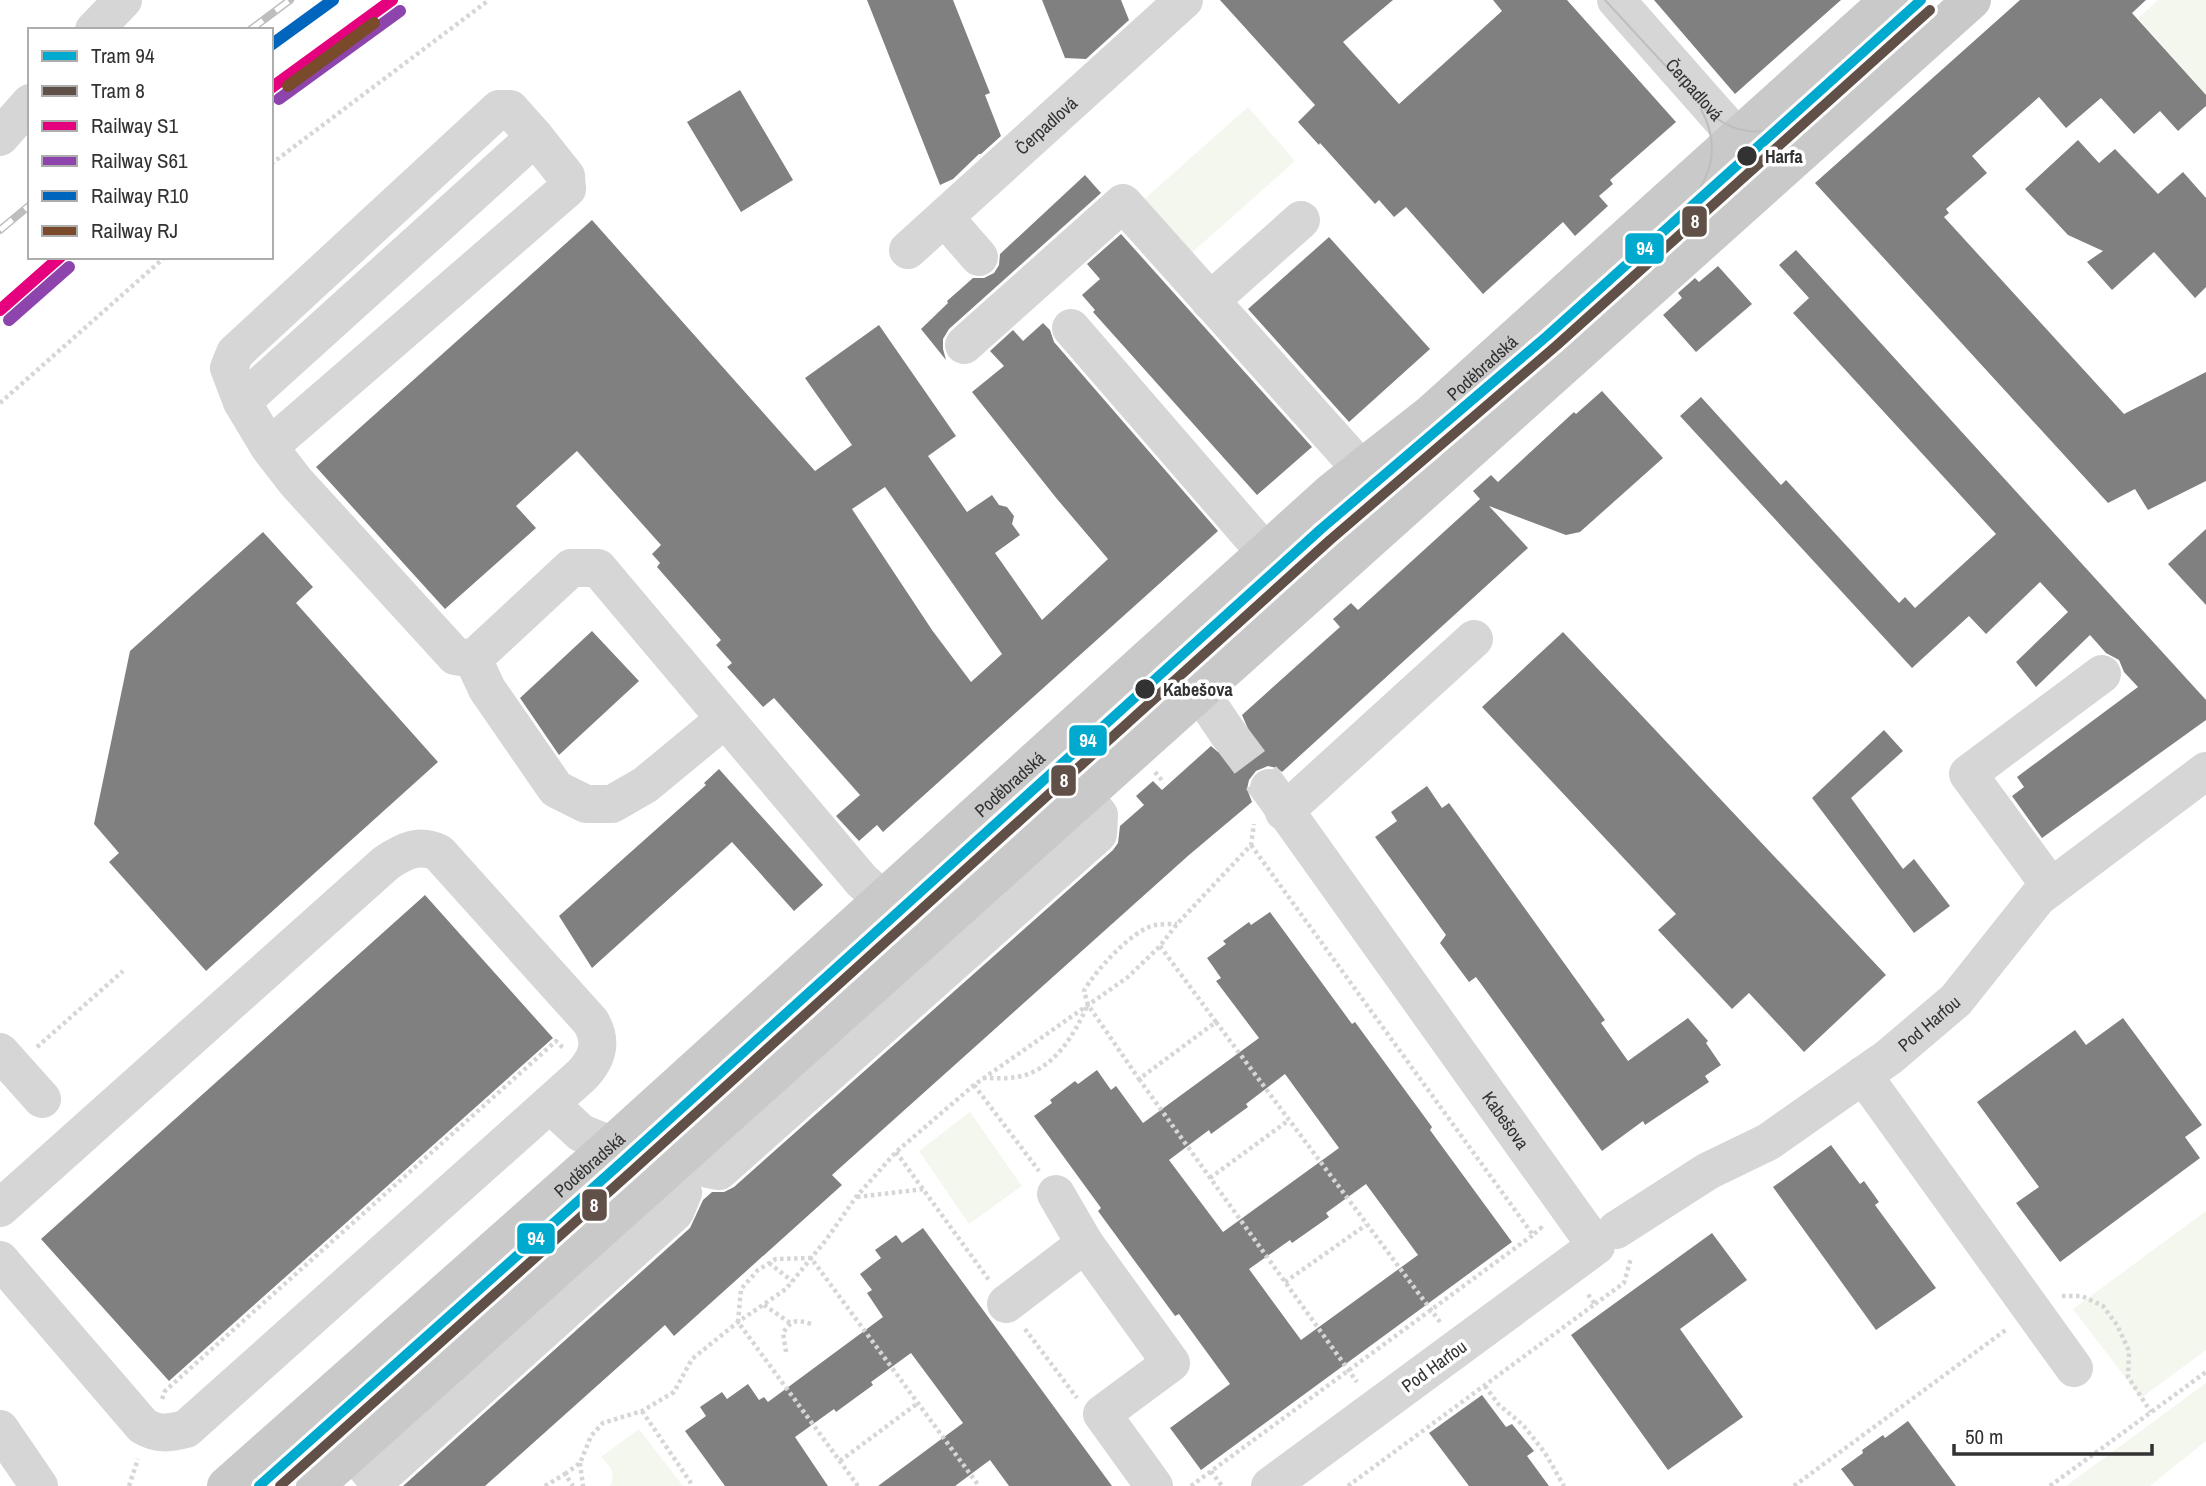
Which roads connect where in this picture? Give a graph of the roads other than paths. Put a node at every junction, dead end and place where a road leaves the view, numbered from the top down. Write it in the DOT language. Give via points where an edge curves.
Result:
graph roads {
  1 [pos="123,0"];
  2 [pos="1184,0"];
  3 [pos="1616,0"];
  4 [pos="1889,0"];
  5 [pos="1972,0"];
  6 [pos="96,28"];
  7 [pos="28,105"];
  8 [pos="0,137"];
  9 [pos="1738,137"];
  10 [pos="1773,178"];
  11 [pos="944,218"];
  12 [pos="1301,220"];
  13 [pos="908,250"];
  14 [pos="979,257"];
  15 [pos="1210,301"];
  16 [pos="1071,328"];
  17 [pos="964,345"];
  18 [pos="269,447"];
  19 [pos="1361,469"];
  20 [pos="1265,552"];
  21 [pos="1474,639"];
  22 [pos="473,659"];
  23 [pos="2102,674"];
  24 [pos="1200,692"];
  25 [pos="725,719"];
  26 [pos="1227,732"];
  27 [pos="2206,771"];
  28 [pos="2051,887"];
  29 [pos="883,900"];
  30 [pos="7,1060"];
  31 [pos="1864,1075"];
  32 [pos="42,1099"];
  33 [pos="550,1104"];
  34 [pos="611,1145"];
  35 [pos="1056,1194"];
  36 [pos="0,1208"];
  37 [pos="1085,1244"];
  38 [pos="1594,1247"];
  39 [pos="0,1260"];
  40 [pos="1006,1304"];
  41 [pos="2074,1368"];
  42 [pos="6,1438"];
  43 [pos="39,1486"];
  44 [pos="61,1486"];
  45 [pos="226,1486"];
  46 [pos="315,1486"];
  47 [pos="1154,1486"];
  48 [pos="1270,1486"];
  1 -- 6 [label="street"];
  2 -- 11 [label="street, Čerpadlová"];
  3 -- 9 [label="street, Čerpadlová"];
  4 -- 9 [label="main road, Poděbradská"];
  5 -- 10 [label="main road"];
  7 -- 8 [label="street"];
  9 -- 10 [label="street, Čerpadlová"];
  9 -- 19 [label="main road, Poděbradská" via="1429,415"];
  10 -- 24 [label="main road"];
  11 -- 13 [label="street, Čerpadlová"];
  11 -- 14 [label="street"];
  12 -- 15 [label="street"];
  15 -- 17 [label="street" via="1123,203"];
  15 -- 19 [label="street"];
  16 -- 20 [label="street"];
  18 -- 18 [label="street" via="242,402 229,368 235,353 499,109 510,109 566,176 567,188"];
  18 -- 22 [label="street" via="455,656"];
  19 -- 20 [label="main road, Poděbradská"];
  20 -- 29 [label="main road, Poděbradská"];
  21 -- 38 [label="street, Kabešova" via="1275,799"];
  22 -- 25 [label="street" via="487,689 556,789 586,804 612,804 645,785"];
  22 -- 25 [label="street" via="571,568 598,568"];
  23 -- 28 [label="street" via="1968,774"];
  24 -- 26 [label="street"];
  24 -- 46 [label="main road"];
  25 -- 29 [label="street"];
  27 -- 28 [label="street, Pod Harfou"];
  28 -- 31 [label="street, Pod Harfou" via="1955,1000"];
  29 -- 34 [label="main road, Poděbradská"];
  30 -- 32 [label="street"];
  31 -- 38 [label="street, Pod Harfou" via="1768,1142 1708,1171"];
  31 -- 41 [label="street"];
  33 -- 34 [label="street" via="581,1133"];
  33 -- 36 [label="street" via="592,1064 598,1049 592,1022 439,853 415,848 386,863"];
  33 -- 39 [label="street" via="186,1429 155,1433 143,1426"];
  34 -- 45 [label="main road, Poděbradská"];
  35 -- 37 [label="street"];
  37 -- 40 [label="street"];
  37 -- 47 [label="street" via="1171,1363 1102,1413"];
  38 -- 48 [label="street, Pod Harfou"];
  42 -- 43 [label="street"];
  42 -- 44 [label="street"];
}
